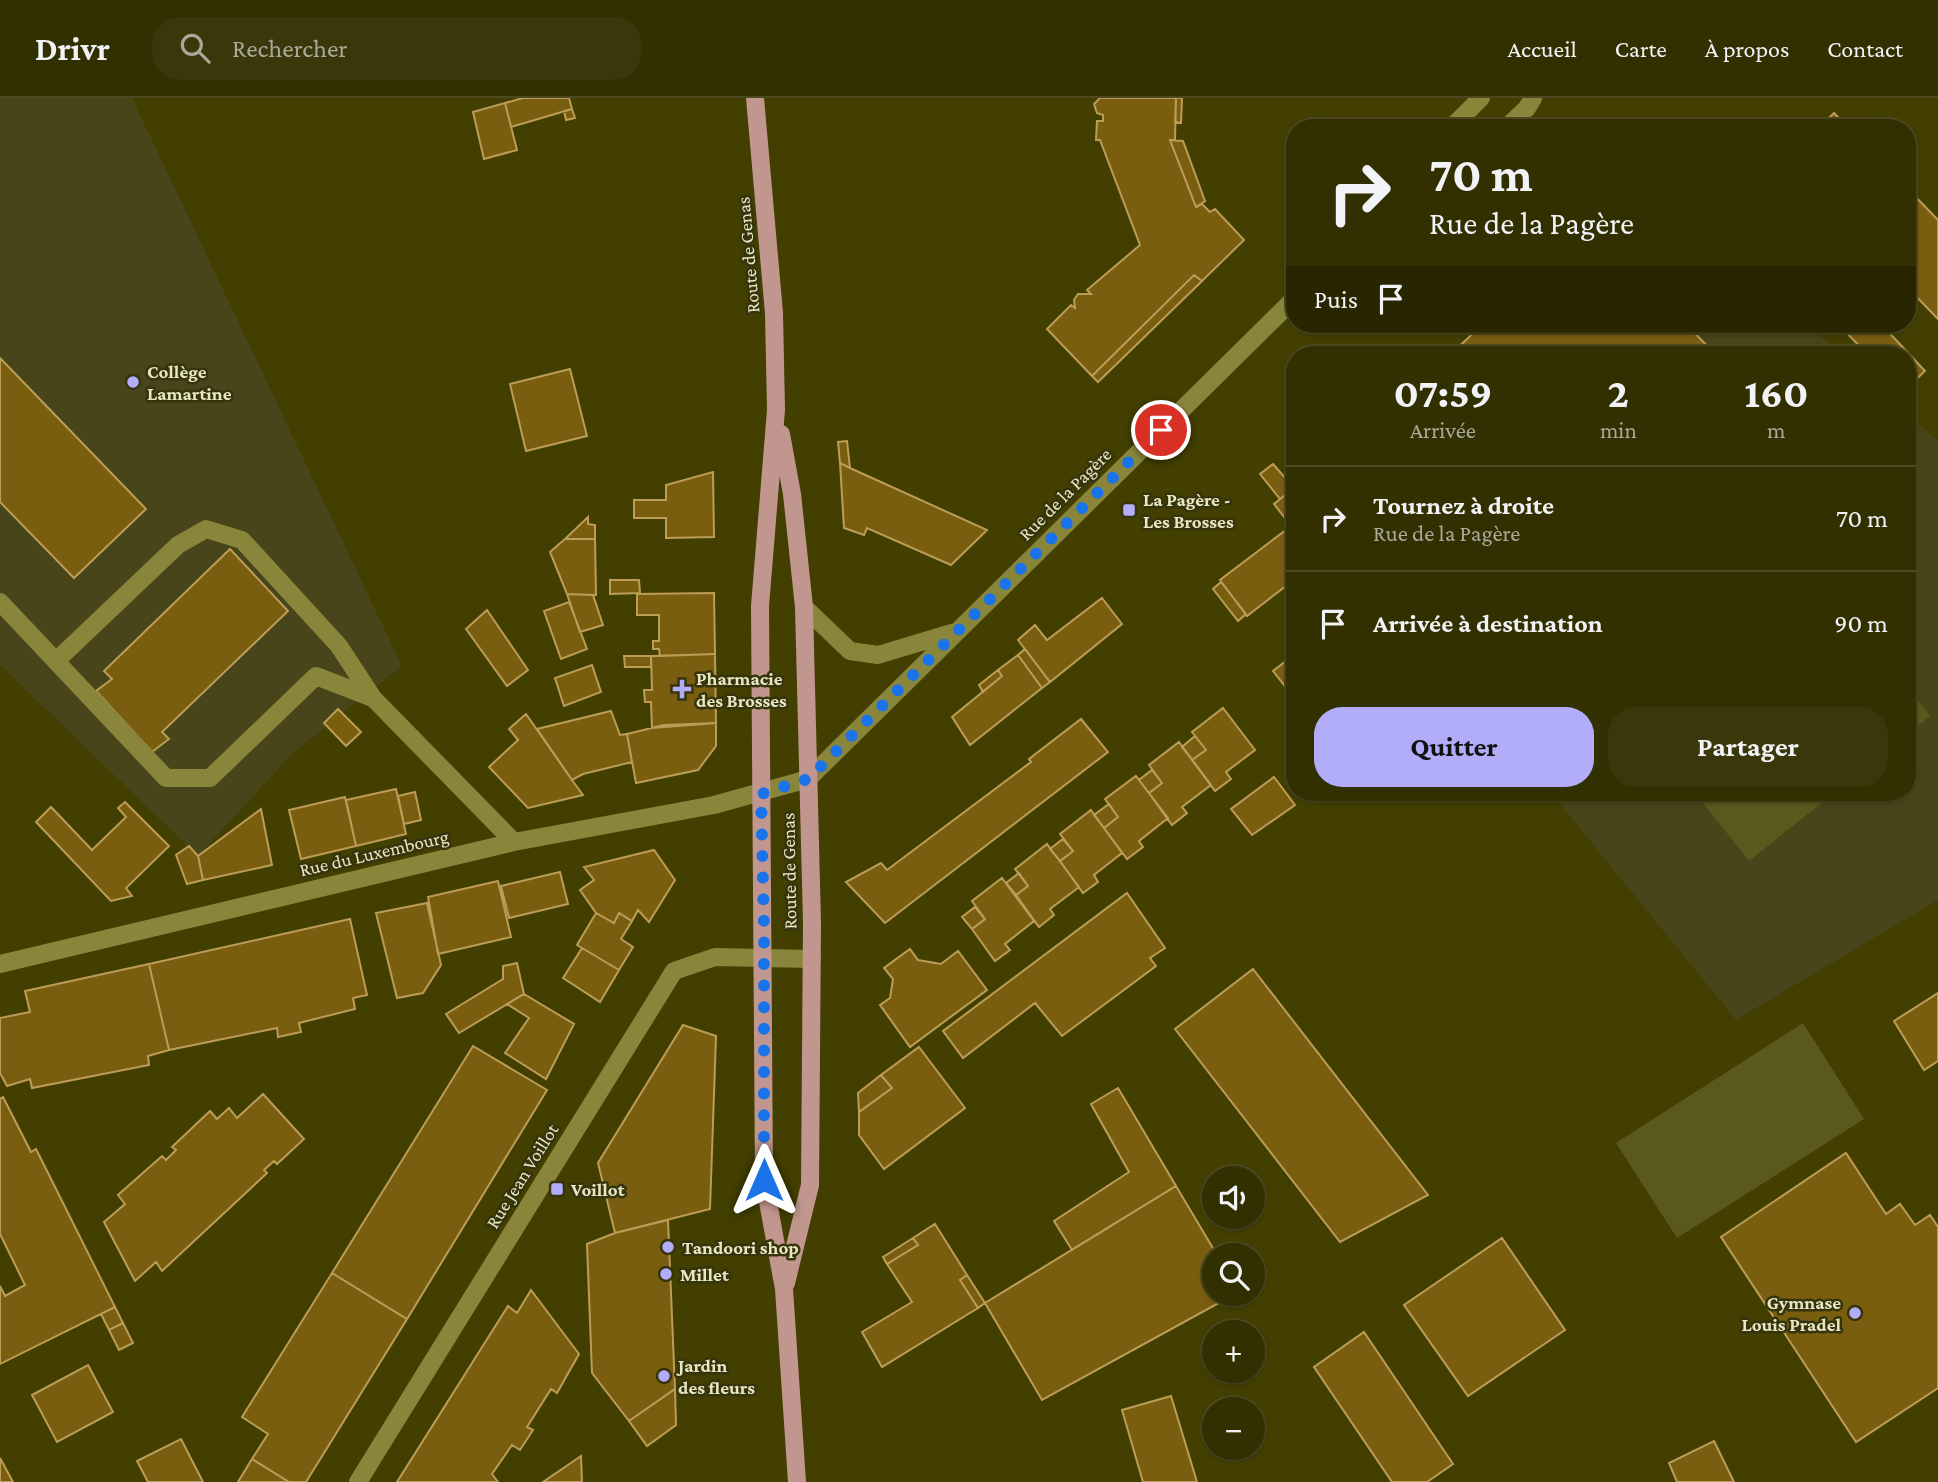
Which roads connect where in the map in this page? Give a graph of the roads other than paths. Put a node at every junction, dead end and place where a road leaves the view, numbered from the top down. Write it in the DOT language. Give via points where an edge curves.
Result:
graph roads {
  1 [pos="755,98"];
  2 [pos="1481,98"];
  3 [pos="1533,98"];
  4 [pos="1460,119"];
  5 [pos="1515,119"];
  6 [pos="1286,307"];
  7 [pos="776,410"];
  8 [pos="0,602"];
  9 [pos="804,607"];
  10 [pos="955,632"];
  11 [pos="56,661"];
  12 [pos="373,698"];
  13 [pos="808,779"];
  14 [pos="761,794"];
  15 [pos="513,842"];
  16 [pos="764,958"];
  17 [pos="811,959"];
  18 [pos="0,964"];
  19 [pos="784,1289"];
  20 [pos="358,1482"];
  21 [pos="797,1482"];
  1 -- 7 [label="main road, Route de Genas" via="774,313"];
  2 -- 4 [label="street"];
  3 -- 5 [label="street"];
  6 -- 10 [label="street, Rue de la Pagère"];
  7 -- 9 [label="main road, Route de Genas" via="792,494"];
  7 -- 14 [label="main road, Route de Genas" via="760,606"];
  8 -- 11 [label="street"];
  9 -- 10 [label="street, Rue de la Pagère" via="850,651 878,655"];
  9 -- 13 [label="main road, Route de Genas"];
  10 -- 13 [label="street, Rue de la Pagère"];
  11 -- 12 [label="street" via="166,778 210,778 316,676"];
  11 -- 12 [label="street" via="178,545 206,529 242,540 339,646"];
  12 -- 15 [label="street"];
  13 -- 14 [label="street, Rue de la Pagère"];
  13 -- 17 [label="main road, Route de Genas"];
  14 -- 15 [label="street, Rue du Luxembourg"];
  14 -- 16 [label="main road, Route de Genas"];
  15 -- 18 [label="street, Rue du Luxembourg"];
  16 -- 17 [label="street, Rue Jean Voillot"];
  16 -- 19 [label="main road, Route de Genas" via="764,1180"];
  16 -- 20 [label="street, Rue Jean Voillot" via="715,957 674,971"];
  17 -- 19 [label="main road, Route de Genas" via="810,1185"];
  19 -- 21 [label="main road, Route de Genas"];
}
